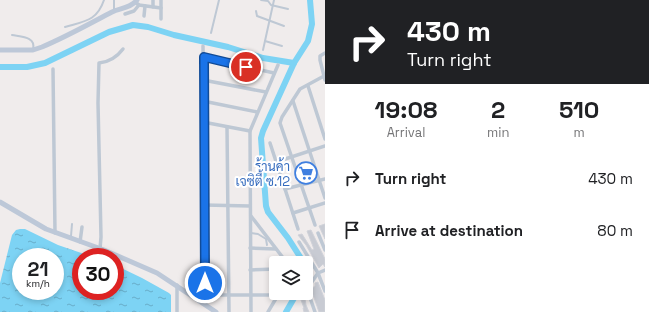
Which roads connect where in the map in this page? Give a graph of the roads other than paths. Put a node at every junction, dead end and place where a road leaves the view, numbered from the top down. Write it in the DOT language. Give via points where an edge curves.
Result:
graph roads {
  1 [pos="104,0"];
  2 [pos="114,0"];
  3 [pos="153,0"];
  4 [pos="161,0"];
  5 [pos="218,0"];
  6 [pos="261,0"];
  7 [pos="274,0"];
  8 [pos="137,3"];
  9 [pos="145,6"];
  10 [pos="273,6"];
  11 [pos="153,7"];
  12 [pos="161,8"];
  13 [pos="288,9"];
  14 [pos="256,11"];
  15 [pos="114,12"];
  16 [pos="125,14"];
  17 [pos="144,16"];
  18 [pos="161,19"];
  19 [pos="269,21"];
  20 [pos="284,26"];
  21 [pos="66,27"];
  22 [pos="211,33"];
  23 [pos="12,35"];
  24 [pos="265,41"];
  25 [pos="204,46"];
  26 [pos="282,46"];
  27 [pos="123,49"];
  28 [pos="0,50"];
  29 [pos="33,50"];
  30 [pos="264,50"];
  31 [pos="325,53"];
  32 [pos="204,57"];
  33 [pos="278,65"];
  34 [pos="54,69"];
  35 [pos="274,73"];
  36 [pos="324,78"];
  37 [pos="204,80"];
  38 [pos="308,86"];
  39 [pos="266,92"];
  40 [pos="204,101"];
  41 [pos="293,101"];
  42 [pos="257,112"];
  43 [pos="325,120"];
  44 [pos="204,122"];
  45 [pos="320,122"];
  46 [pos="227,127"];
  47 [pos="250,131"];
  48 [pos="325,139"];
  49 [pos="270,143"];
  50 [pos="325,146"];
  51 [pos="310,151"];
  52 [pos="292,157"];
  53 [pos="276,162"];
  54 [pos="325,178"];
  55 [pos="319,180"];
  56 [pos="302,185"];
  57 [pos="285,189"];
  58 [pos="325,198"];
  59 [pos="0,202"];
  60 [pos="325,203"];
  61 [pos="204,205"];
  62 [pos="227,206"];
  63 [pos="250,206"];
  64 [pos="310,208"];
  65 [pos="293,214"];
  66 [pos="251,216"];
  67 [pos="72,224"];
  68 [pos="315,224"];
  69 [pos="82,227"];
  70 [pos="298,229"];
  71 [pos="54,233"];
  72 [pos="251,233"];
  73 [pos="318,233"];
  74 [pos="71,239"];
  75 [pos="80,242"];
  76 [pos="299,242"];
  77 [pos="267,245"];
  78 [pos="97,248"];
  79 [pos="100,248"];
  80 [pos="250,248"];
  81 [pos="276,249"];
  82 [pos="325,250"];
  83 [pos="282,256"];
  84 [pos="124,258"];
  85 [pos="269,269"];
  86 [pos="250,270"];
  87 [pos="325,270"];
  88 [pos="318,273"];
  89 [pos="176,285"];
  90 [pos="325,291"];
  91 [pos="190,293"];
  92 [pos="269,294"];
  93 [pos="205,295"];
  94 [pos="228,295"];
  95 [pos="250,295"];
  96 [pos="275,300"];
  97 [pos="177,312"];
  98 [pos="216,312"];
  99 [pos="228,312"];
  100 [pos="251,312"];
  101 [pos="268,312"];
  102 [pos="315,312"];
  1 -- 21 [label="lane" via="97,15"];
  2 -- 15 [label="lane"];
  3 -- 11 [label="street"];
  4 -- 12 [label="street"];
  5 -- 22 [label="lane"];
  6 -- 10 [label="lane" via="268,1"];
  7 -- 10 [label="lane"];
  8 -- 9 [label="street"];
  8 -- 15 [label="street"];
  8 -- 16 [label="street" via="134,11"];
  9 -- 11 [label="street"];
  9 -- 17 [label="street"];
  10 -- 13 [label="lane"];
  10 -- 19 [label="lane"];
  11 -- 12 [label="street"];
  12 -- 18 [label="street"];
  14 -- 19 [label="lane" via="256,16"];
  15 -- 29 [label="street" via="49,45"];
  19 -- 20 [label="lane"];
  19 -- 24 [label="lane"];
  23 -- 29 [label="lane" via="31,39 34,42"];
  24 -- 26 [label="lane"];
  24 -- 30 [label="lane"];
  25 -- 32 [label="street"];
  27 -- 79 [label="street" via="119,55 107,62 99,63"];
  28 -- 29 [label="street"];
  31 -- 36 [label="street" via="320,56"];
  32 -- 35 [label="street"];
  32 -- 37 [label="street"];
  33 -- 35 [label="street"];
  34 -- 71 [label="street"];
  35 -- 39 [label="street"];
  36 -- 38 [label="street"];
  37 -- 39 [label="street"];
  37 -- 40 [label="street"];
  38 -- 41 [label="street" via="300,89"];
  38 -- 45 [label="street"];
  39 -- 42 [label="street"];
  40 -- 42 [label="street"];
  40 -- 44 [label="street"];
  41 -- 51 [label="street"];
  41 -- 52 [label="street" via="280,123"];
  42 -- 47 [label="street"];
  43 -- 45 [label="street"];
  44 -- 46 [label="street"];
  44 -- 61 [label="street"];
  45 -- 48 [label="street"];
  46 -- 47 [label="street"];
  46 -- 62 [label="street"];
  47 -- 63 [label="street"];
  49 -- 53 [label="street"];
  50 -- 51 [label="street"];
  51 -- 52 [label="street"];
  51 -- 55 [label="street"];
  52 -- 53 [label="street"];
  52 -- 56 [label="street"];
  53 -- 57 [label="street"];
  54 -- 55 [label="street"];
  55 -- 56 [label="street"];
  55 -- 58 [label="street"];
  56 -- 57 [label="street"];
  56 -- 64 [label="street"];
  57 -- 65 [label="street"];
  59 -- 71 [label="street"];
  60 -- 64 [label="street"];
  61 -- 62 [label="street"];
  61 -- 93 [label="street"];
  62 -- 63 [label="street"];
  62 -- 94 [label="street"];
  63 -- 66 [label="street"];
  64 -- 65 [label="street"];
  64 -- 68 [label="street"];
  65 -- 70 [label="street"];
  66 -- 72 [label="street"];
  66 -- 81 [label="street"];
  67 -- 74 [label="lane"];
  69 -- 75 [label="street"];
  71 -- 74 [label="street"];
  72 -- 77 [label="lane" via="266,239"];
  72 -- 80 [label="street"];
  73 -- 82 [label="street"];
  74 -- 75 [label="street"];
  75 -- 78 [label="street"];
  76 -- 88 [label="street"];
  80 -- 81 [label="street"];
  80 -- 86 [label="street"];
  81 -- 83 [label="street"];
  84 -- 89 [label="street" via="157,273"];
  85 -- 86 [label="street"];
  86 -- 95 [label="street"];
  87 -- 88 [label="street"];
  88 -- 90 [label="street"];
  88 -- 102 [label="street" via="307,289"];
  89 -- 91 [label="street"];
  89 -- 97 [label="street"];
  91 -- 93 [label="street"];
  91 -- 98 [label="street"];
  92 -- 95 [label="street"];
  93 -- 94 [label="street"];
  94 -- 95 [label="street"];
  94 -- 99 [label="street"];
  95 -- 100 [label="street"];
  96 -- 101 [label="street"];
}
